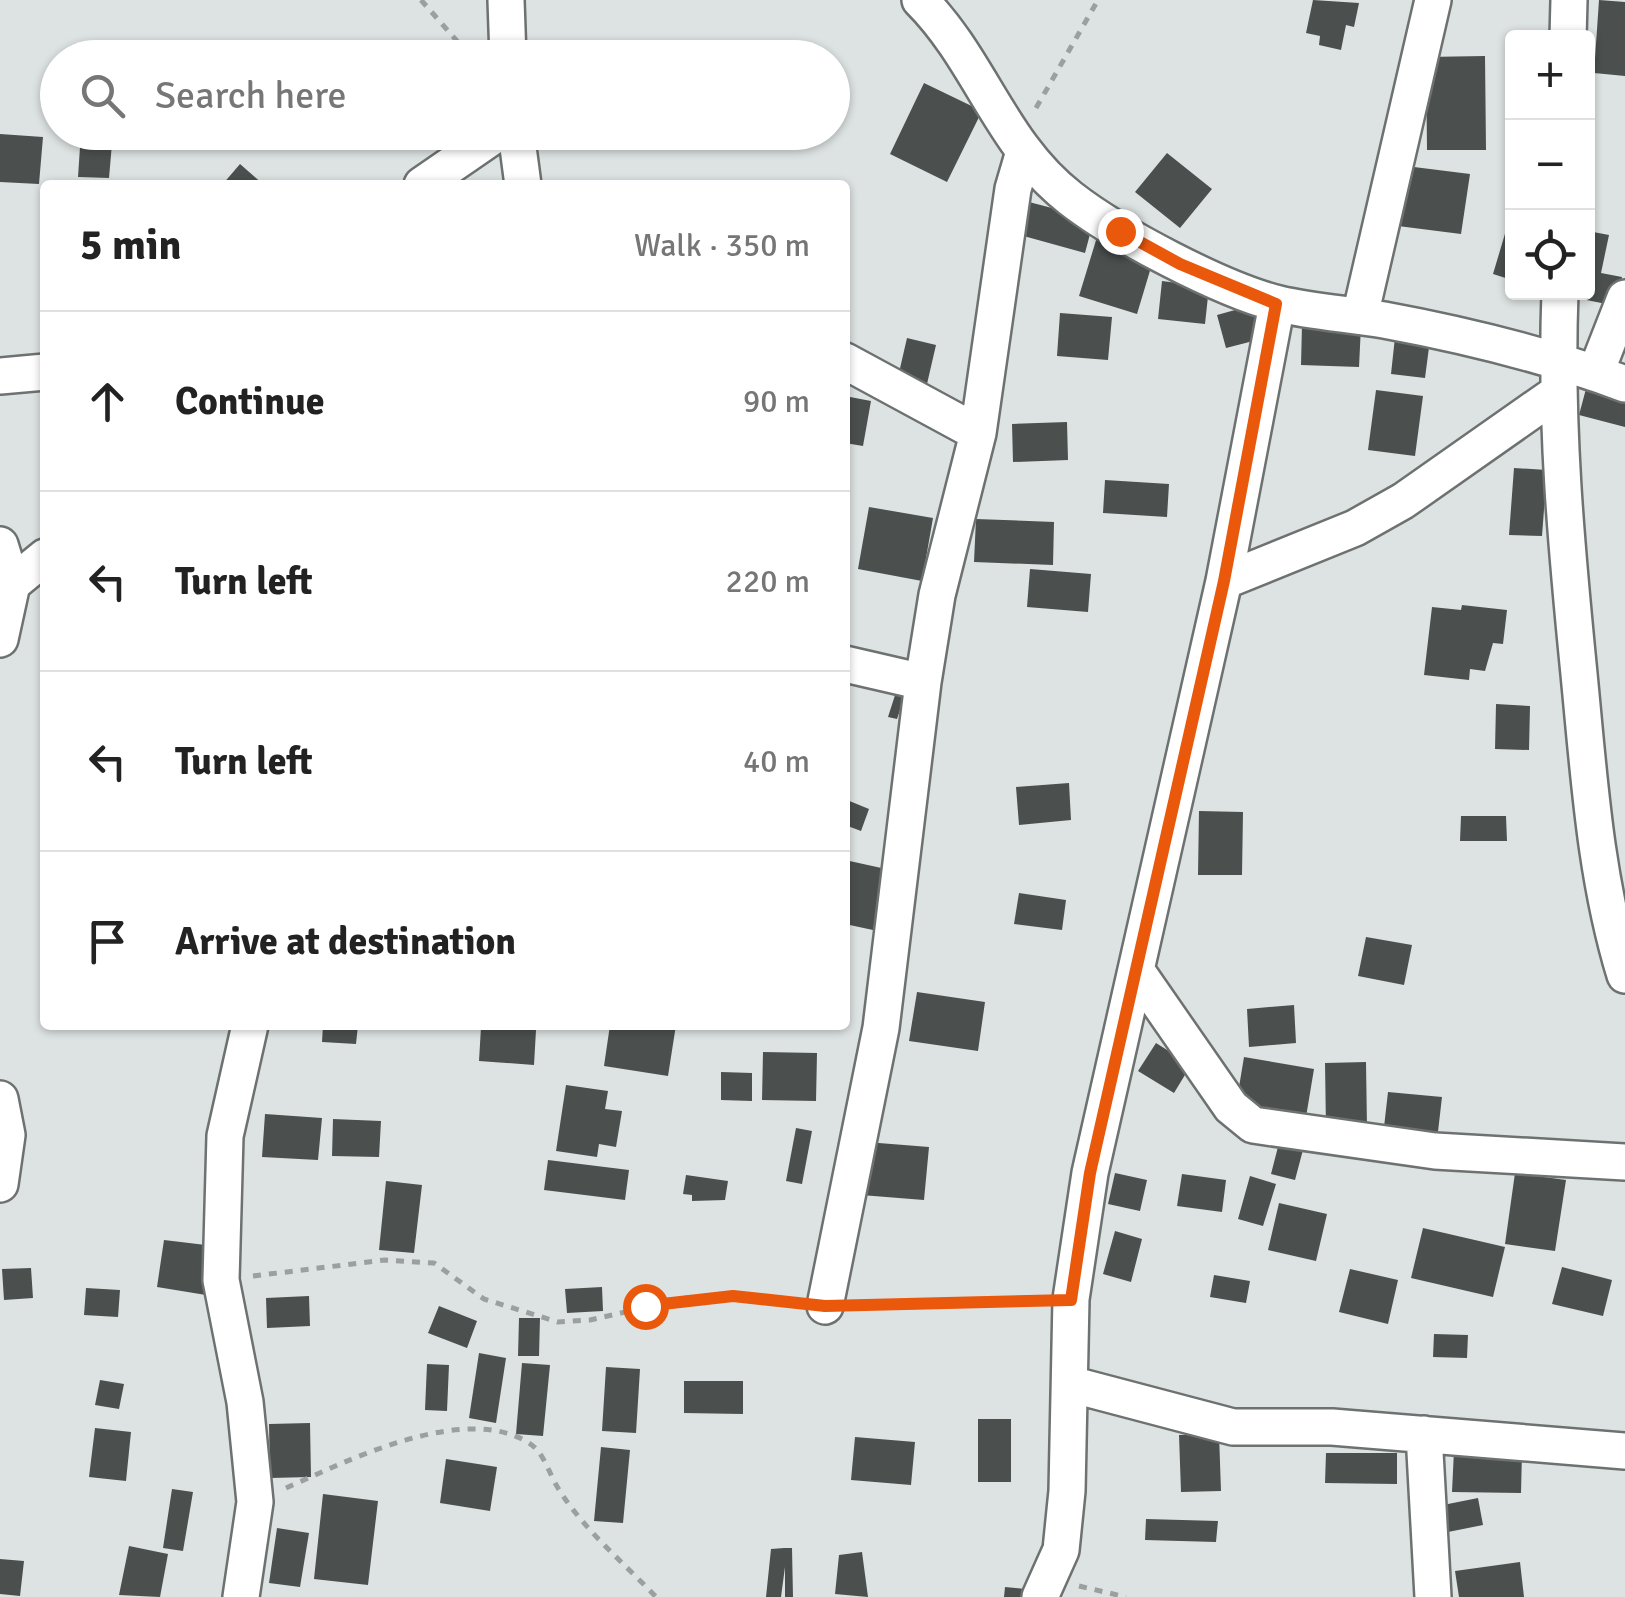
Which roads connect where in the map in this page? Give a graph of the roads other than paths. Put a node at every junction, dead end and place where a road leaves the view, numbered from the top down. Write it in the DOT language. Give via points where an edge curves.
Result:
graph roads {
  1 [pos="506,0"];
  2 [pos="920,0"];
  3 [pos="1433,0"];
  4 [pos="1569,0"];
  5 [pos="1568,30"];
  6 [pos="507,40"];
  7 [pos="473,150"];
  8 [pos="518,150"];
  9 [pos="1020,151"];
  10 [pos="429,180"];
  11 [pos="522,180"];
  12 [pos="1625,298"];
  13 [pos="1560,300"];
  14 [pos="1276,304"];
  15 [pos="1360,316"];
  16 [pos="850,364"];
  17 [pos="40,372"];
  18 [pos="0,376"];
  19 [pos="1557,377"];
  20 [pos="1610,378"];
  21 [pos="978,432"];
  22 [pos="0,545"];
  23 [pos="40,561"];
  24 [pos="1224,581"];
  25 [pos="12,584"];
  26 [pos="0,639"];
  27 [pos="850,665"];
  28 [pos="923,682"];
  29 [pos="1136,970"];
  30 [pos="1625,975"];
  31 [pos="249,1030"];
  32 [pos="0,1099"];
  33 [pos="1625,1162"];
  34 [pos="1,1175"];
  35 [pos="825,1306"];
  36 [pos="1070,1384"];
  37 [pos="1424,1434"];
  38 [pos="1625,1452"];
  39 [pos="1047,1585"];
  40 [pos="241,1597"];
  41 [pos="1432,1597"];
  1 -- 6 [label="street"];
  2 -- 9 [label="street" via="954,42"];
  3 -- 15 [label="street"];
  4 -- 5 [label="street"];
  7 -- 10 [label="street"];
  8 -- 11 [label="street"];
  9 -- 14 [label="street" via="1069,198 1120,231"];
  9 -- 21 [label="street"];
  12 -- 20 [label="street"];
  13 -- 19 [label="street"];
  14 -- 15 [label="street"];
  14 -- 24 [label="street"];
  15 -- 19 [label="street"];
  16 -- 21 [label="street"];
  17 -- 18 [label="street"];
  19 -- 20 [label="street"];
  19 -- 24 [label="street" via="1403,501 1356,528"];
  19 -- 30 [label="street" via="1562,514 1588,770 1605,909"];
  21 -- 28 [label="street"];
  22 -- 25 [label="street"];
  23 -- 25 [label="street"];
  24 -- 29 [label="street"];
  25 -- 26 [label="street"];
  27 -- 28 [label="street"];
  28 -- 35 [label="street" via="881,1028"];
  29 -- 33 [label="street" via="1231,1107 1253,1125 1435,1151"];
  29 -- 36 [label="street" via="1090,1173 1071,1300"];
  31 -- 40 [label="street" via="226,1136 221,1280 245,1402 255,1502"];
  32 -- 34 [label="street" via="7,1135"];
  36 -- 37 [label="street" via="1232,1428"];
  36 -- 39 [label="street" via="1067,1492"];
  37 -- 38 [label="street"];
  37 -- 41 [label="street"];
}
